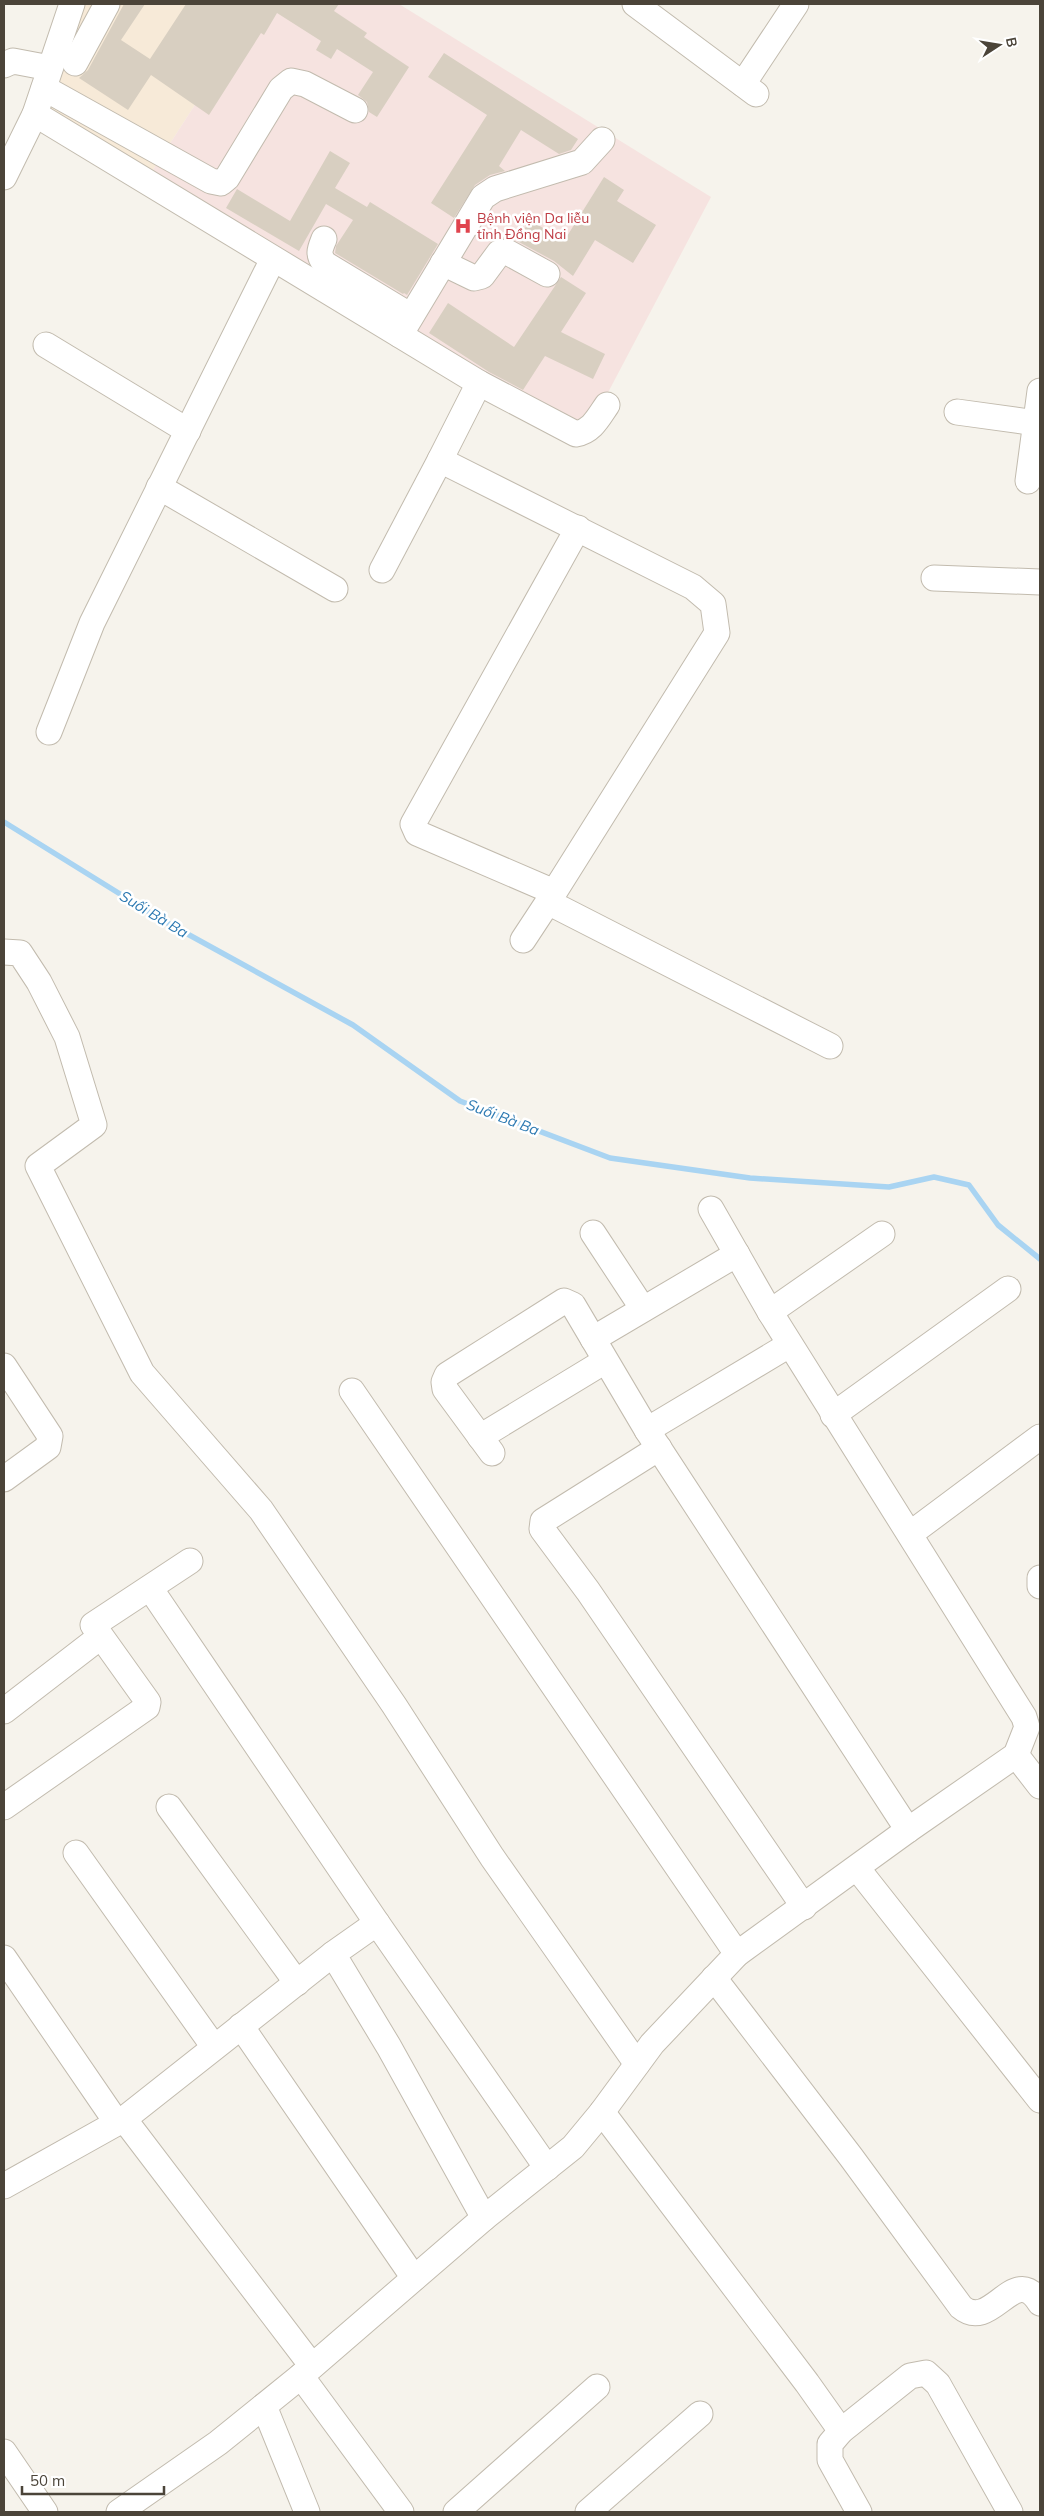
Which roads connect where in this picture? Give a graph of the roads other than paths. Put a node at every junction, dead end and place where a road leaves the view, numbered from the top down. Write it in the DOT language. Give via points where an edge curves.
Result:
graph roads {
  1 [pos="72,4"];
  2 [pos="108,4"];
  3 [pos="635,4"];
  4 [pos="796,4"];
  5 [pos="75,63"];
  6 [pos="4,65"];
  7 [pos="47,78"];
  8 [pos="355,110"];
  9 [pos="35,114"];
  10 [pos="602,140"];
  11 [pos="4,177"];
  12 [pos="324,239"];
  13 [pos="273,260"];
  14 [pos="443,263"];
  15 [pos="547,274"];
  16 [pos="406,325"];
  17 [pos="46,345"];
  18 [pos="479,382"];
  19 [pos="1040,392"];
  20 [pos="607,405"];
  21 [pos="957,412"];
  22 [pos="1036,422"];
  23 [pos="188,431"];
  24 [pos="440,460"];
  25 [pos="1028,481"];
  26 [pos="160,487"];
  27 [pos="578,528"];
  28 [pos="382,570"];
  29 [pos="934,578"];
  30 [pos="1040,582"];
  31 [pos="335,588"];
  32 [pos="49,732"];
  33 [pos="551,897"];
  34 [pos="523,940"];
  35 [pos="4,952"];
  36 [pos="830,1046"];
  37 [pos="711,1209"];
  38 [pos="593,1234"];
  39 [pos="882,1234"];
  40 [pos="737,1254"];
  41 [pos="1008,1289"];
  42 [pos="643,1309"];
  43 [pos="770,1312"];
  44 [pos="593,1339"];
  45 [pos="789,1345"];
  46 [pos="604,1361"];
  47 [pos="4,1366"];
  48 [pos="352,1391"];
  49 [pos="833,1415"];
  50 [pos="1040,1437"];
  51 [pos="653,1439"];
  52 [pos="4,1477"];
  53 [pos="910,1534"];
  54 [pos="190,1561"];
  55 [pos="1040,1578"];
  56 [pos="1040,1586"];
  57 [pos="150,1588"];
  58 [pos="100,1637"];
  59 [pos="4,1711"];
  60 [pos="1033,1722"];
  61 [pos="1016,1755"];
  62 [pos="1040,1786"];
  63 [pos="169,1807"];
  64 [pos="4,1808"];
  65 [pos="908,1830"];
  66 [pos="76,1853"];
  67 [pos="857,1868"];
  68 [pos="804,1908"];
  69 [pos="378,1923"];
  70 [pos="333,1954"];
  71 [pos="737,1954"];
  72 [pos="4,1958"];
  73 [pos="714,1978"];
  74 [pos="297,1983"];
  75 [pos="241,2026"];
  76 [pos="214,2047"];
  77 [pos="637,2064"];
  78 [pos="1040,2100"];
  79 [pos="602,2112"];
  80 [pos="120,2121"];
  81 [pos="547,2168"];
  82 [pos="4,2186"];
  83 [pos="484,2218"];
  84 [pos="414,2278"];
  85 [pos="1040,2303"];
  86 [pos="307,2371"];
  87 [pos="597,2387"];
  88 [pos="264,2406"];
  89 [pos="700,2414"];
  90 [pos="841,2431"];
  91 [pos="4,2452"];
  92 [pos="125,2510"];
  93 [pos="45,2512"];
  94 [pos="306,2512"];
  95 [pos="401,2512"];
  96 [pos="456,2512"];
  97 [pos="588,2512"];
  98 [pos="859,2512"];
  99 [pos="1010,2512"];
  1 -- 7 [label="street"];
  2 -- 5 [label="street"];
  3 -- 4 [label="street" via="750,89"];
  6 -- 7 [label="street" via="13,61"];
  7 -- 8 [label="street" via="211,181 221,183 281,89 291,81 304,84"];
  7 -- 9 [label="street"];
  9 -- 11 [label="street"];
  9 -- 13 [label="street"];
  10 -- 14 [label="street" via="582,162 495,189 483,197"];
  12 -- 16 [label="street" via="319,251 325,264"];
  13 -- 16 [label="street"];
  13 -- 23 [label="street"];
  14 -- 15 [label="street" via="474,278 482,276 499,254 507,252"];
  14 -- 16 [label="street"];
  16 -- 18 [label="street"];
  17 -- 23 [label="street"];
  18 -- 20 [label="street" via="576,434 593,426"];
  18 -- 24 [label="street"];
  19 -- 22 [label="street"];
  21 -- 22 [label="street"];
  22 -- 25 [label="street"];
  23 -- 26 [label="street"];
  24 -- 27 [label="street"];
  24 -- 28 [label="street"];
  26 -- 31 [label="street"];
  26 -- 32 [label="street" via="92,622"];
  27 -- 33 [label="street" via="693,587 713,604 717,632"];
  27 -- 33 [label="street" via="413,824 418,833"];
  29 -- 30 [label="street"];
  33 -- 34 [label="street"];
  33 -- 36 [label="street"];
  35 -- 77 [label="street" via="20,953 47,997 67,1037 94,1125 38,1166 142,1374 261,1510 394,1705 492,1857"];
  37 -- 40 [label="street"];
  38 -- 42 [label="street"];
  39 -- 43 [label="street"];
  40 -- 42 [label="street"];
  40 -- 43 [label="street"];
  41 -- 49 [label="street"];
  42 -- 44 [label="street"];
  43 -- 45 [label="street"];
  44 -- 46 [label="street"];
  44 -- 46 [label="street" via="573,1305 564,1301 447,1375 445,1389 486,1445"];
  45 -- 49 [label="street"];
  45 -- 51 [label="street"];
  46 -- 51 [label="street"];
  47 -- 52 [label="street" via="50,1436 48,1447"];
  48 -- 71 [label="street"];
  49 -- 53 [label="street"];
  50 -- 53 [label="street"];
  51 -- 65 [label="street"];
  51 -- 68 [label="street" via="543,1521 542,1528"];
  53 -- 60 [label="street" via="1024,1718"];
  54 -- 57 [label="street"];
  55 -- 56 [label="street"];
  57 -- 58 [label="street" via="93,1625"];
  57 -- 69 [label="street"];
  58 -- 59 [label="street"];
  58 -- 64 [label="street" via="148,1702 147,1706"];
  60 -- 61 [label="street"];
  61 -- 62 [label="street"];
  61 -- 65 [label="street"];
  63 -- 74 [label="street"];
  65 -- 67 [label="street"];
  66 -- 76 [label="street"];
  67 -- 68 [label="street"];
  67 -- 78 [label="street"];
  68 -- 71 [label="street"];
  69 -- 70 [label="street"];
  69 -- 81 [label="street"];
  70 -- 74 [label="street"];
  70 -- 83 [label="street"];
  71 -- 73 [label="street"];
  72 -- 80 [label="street"];
  73 -- 77 [label="street"];
  73 -- 85 [label="street" via="961,2307 969,2314 979,2314 1011,2293 1024,2289 1034,2292"];
  74 -- 75 [label="street"];
  75 -- 76 [label="street"];
  75 -- 84 [label="street"];
  76 -- 80 [label="street"];
  77 -- 79 [label="street"];
  79 -- 81 [label="street" via="573,2147"];
  79 -- 90 [label="street"];
  80 -- 82 [label="street"];
  80 -- 86 [label="street"];
  81 -- 83 [label="street"];
  83 -- 84 [label="street"];
  84 -- 86 [label="street"];
  86 -- 88 [label="street"];
  86 -- 95 [label="street"];
  87 -- 96 [label="street"];
  88 -- 92 [label="street"];
  88 -- 94 [label="street"];
  89 -- 97 [label="street"];
  90 -- 98 [label="street" via="830,2444 830,2460"];
  90 -- 99 [label="street" via="910,2376 926,2373 938,2384"];
  91 -- 93 [label="street"];
}
